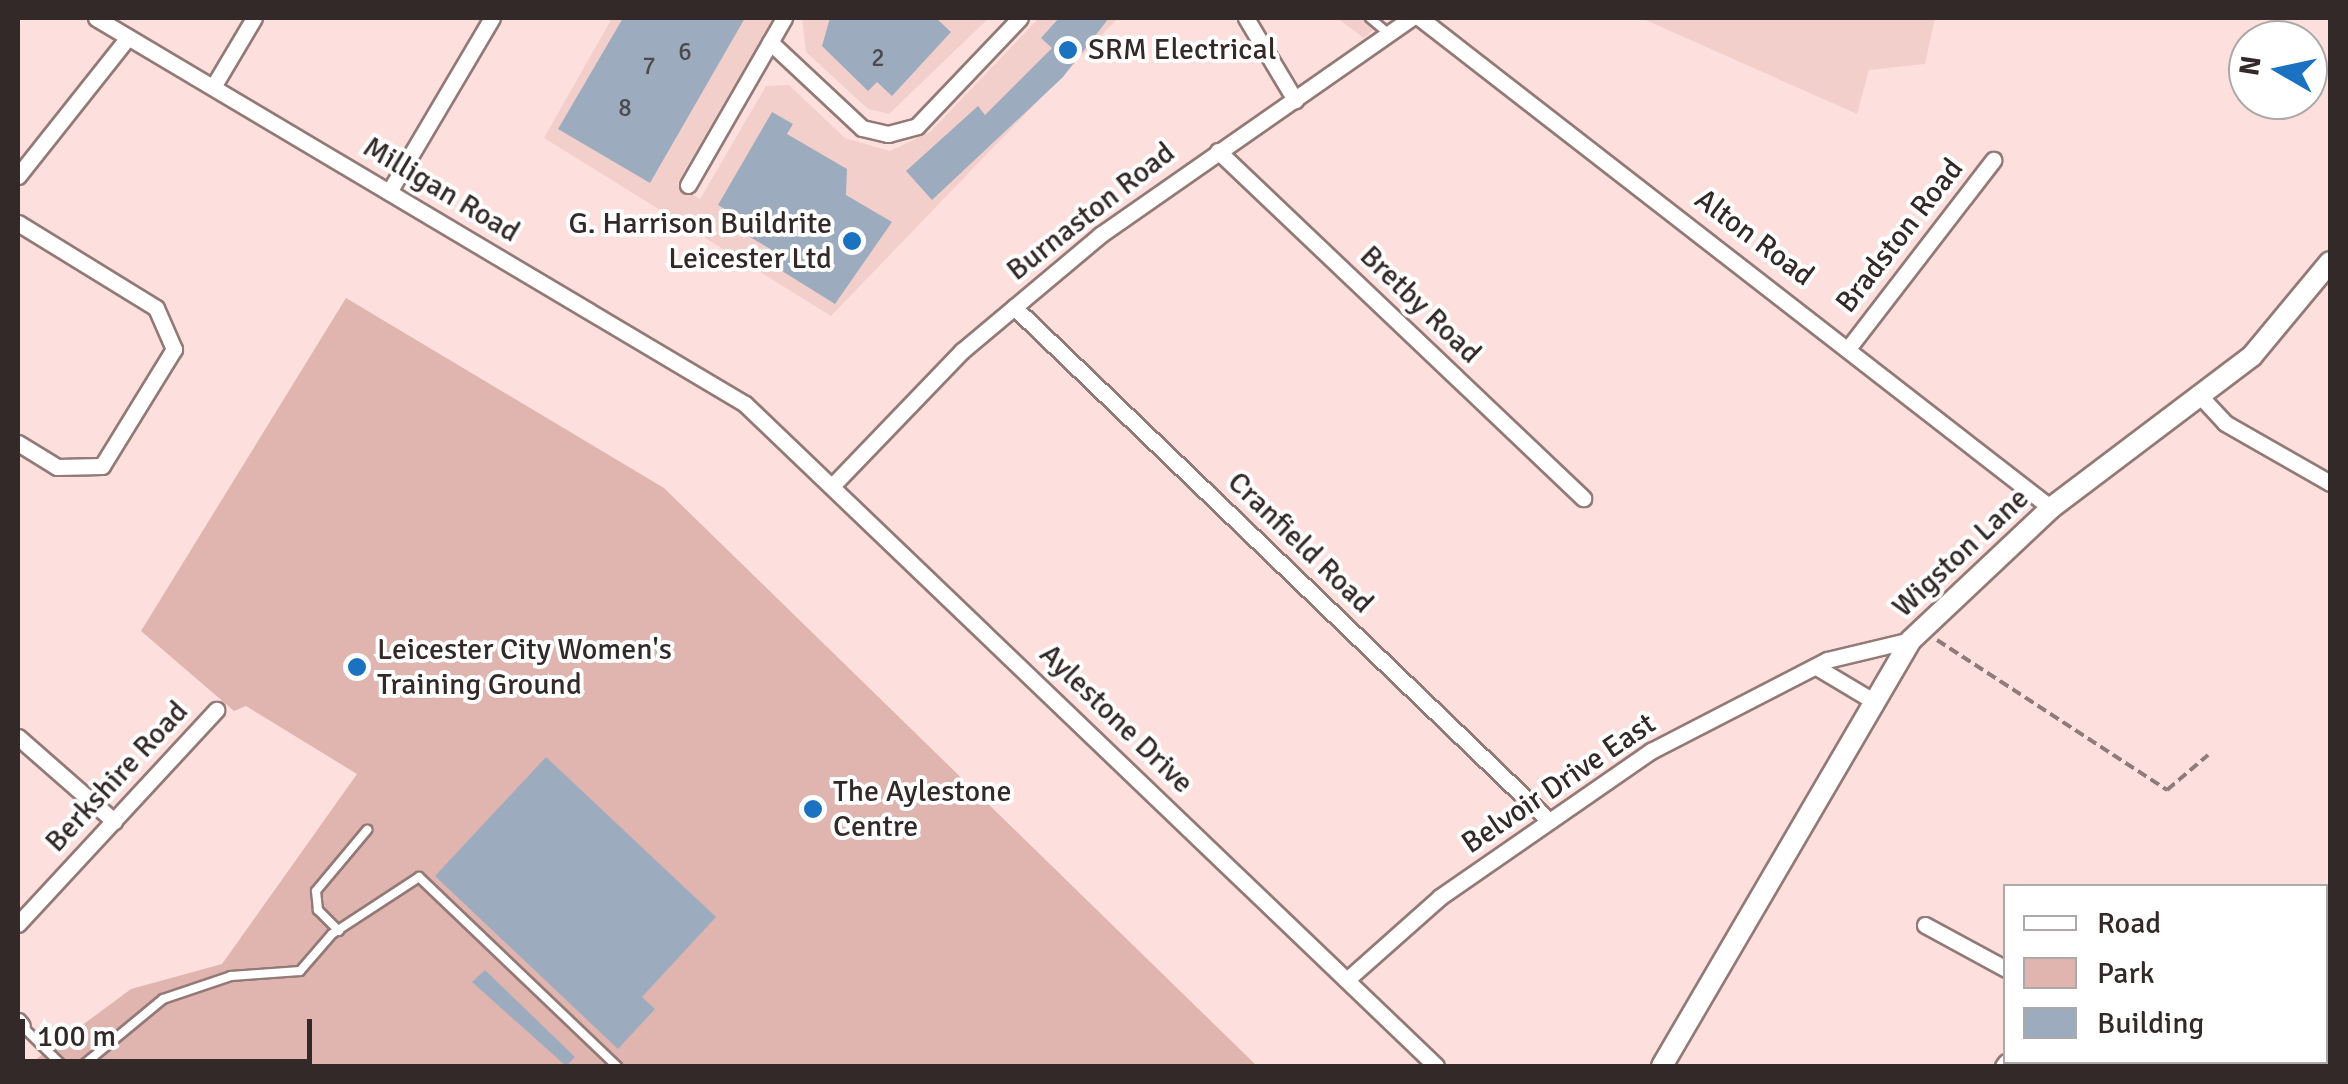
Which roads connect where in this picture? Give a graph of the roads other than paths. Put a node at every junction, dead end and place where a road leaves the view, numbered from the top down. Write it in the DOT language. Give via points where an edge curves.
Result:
graph roads {
  1 [pos="96,18"];
  2 [pos="254,18"];
  3 [pos="492,18"];
  4 [pos="784,18"];
  5 [pos="1020,18"];
  6 [pos="1246,18"];
  7 [pos="1370,18"];
  8 [pos="1410,18"];
  9 [pos="1420,18"];
  10 [pos="1392,36"];
  11 [pos="128,37"];
  12 [pos="770,42"];
  13 [pos="213,86"];
  14 [pos="1295,100"];
  15 [pos="1218,150"];
  16 [pos="1993,160"];
  17 [pos="18,176"];
  18 [pos="688,186"];
  19 [pos="390,192"];
  20 [pos="18,223"];
  21 [pos="2330,262"];
  22 [pos="1014,307"];
  23 [pos="1850,346"];
  24 [pos="2201,397"];
  25 [pos="756,413"];
  26 [pos="18,444"];
  27 [pos="2330,483"];
  28 [pos="833,485"];
  29 [pos="1582,498"];
  30 [pos="2051,508"];
  31 [pos="1916,634"];
  32 [pos="1818,668"];
  33 [pos="1870,699"];
  34 [pos="216,710"];
  35 [pos="18,737"];
  36 [pos="1548,820"];
  37 [pos="114,822"];
  38 [pos="367,830"];
  39 [pos="18,924"];
  40 [pos="1925,925"];
  41 [pos="339,931"];
  42 [pos="2003,967"];
  43 [pos="1350,977"];
  44 [pos="20,1024"];
  45 [pos="62,1066"];
  46 [pos="82,1066"];
  47 [pos="617,1066"];
  48 [pos="1436,1066"];
  49 [pos="1662,1066"];
  1 -- 11 [label="street, Milligan Road"];
  2 -- 13 [label="street"];
  3 -- 19 [label="street"];
  4 -- 12 [label="street"];
  5 -- 12 [label="street" via="917,126 888,134 862,128"];
  6 -- 14 [label="street"];
  7 -- 10 [label="lane"];
  8 -- 10 [label="street, Burnaston Road"];
  9 -- 23 [label="street, Alton Road"];
  10 -- 14 [label="street, Burnaston Road"];
  11 -- 13 [label="street, Milligan Road"];
  11 -- 17 [label="street"];
  12 -- 18 [label="street"];
  13 -- 19 [label="street, Milligan Road"];
  14 -- 15 [label="street, Burnaston Road"];
  15 -- 22 [label="street, Burnaston Road"];
  15 -- 29 [label="street, Bretby Road"];
  16 -- 23 [label="street, Bradston Road"];
  19 -- 25 [label="street, Milligan Road"];
  20 -- 26 [label="street" via="156,308 174,349 102,466 57,467"];
  21 -- 24 [label="street, Wigston Lane" via="2275,334"];
  22 -- 28 [label="street, Burnaston Road"];
  22 -- 36 [label="street, Cranfield Road"];
  23 -- 30 [label="street, Alton Road"];
  24 -- 27 [label="street" via="2225,423"];
  24 -- 30 [label="street, Wigston Lane"];
  25 -- 28 [label="street, Aylestone Drive"];
  28 -- 43 [label="street, Aylestone Drive"];
  30 -- 31 [label="street, Wigston Lane"];
  31 -- 32 [label="street, Belvoir Drive East"];
  31 -- 33 [label="street, Wigston Lane"];
  32 -- 33 [label="street"];
  32 -- 36 [label="street, Belvoir Drive East" via="1651,752"];
  33 -- 49 [label="street, Wigston Lane"];
  34 -- 37 [label="street, Berkshire Road"];
  35 -- 37 [label="street"];
  36 -- 43 [label="street, Belvoir Drive East"];
  37 -- 39 [label="street, Berkshire Road"];
  38 -- 41 [label="lane" via="316,891 318,910"];
  40 -- 42 [label="street"];
  41 -- 46 [label="lane" via="300,971 230,976 163,1000"];
  41 -- 47 [label="lane" via="419,878"];
  43 -- 48 [label="street, Aylestone Drive"];
  44 -- 45 [label="lane"];
}
